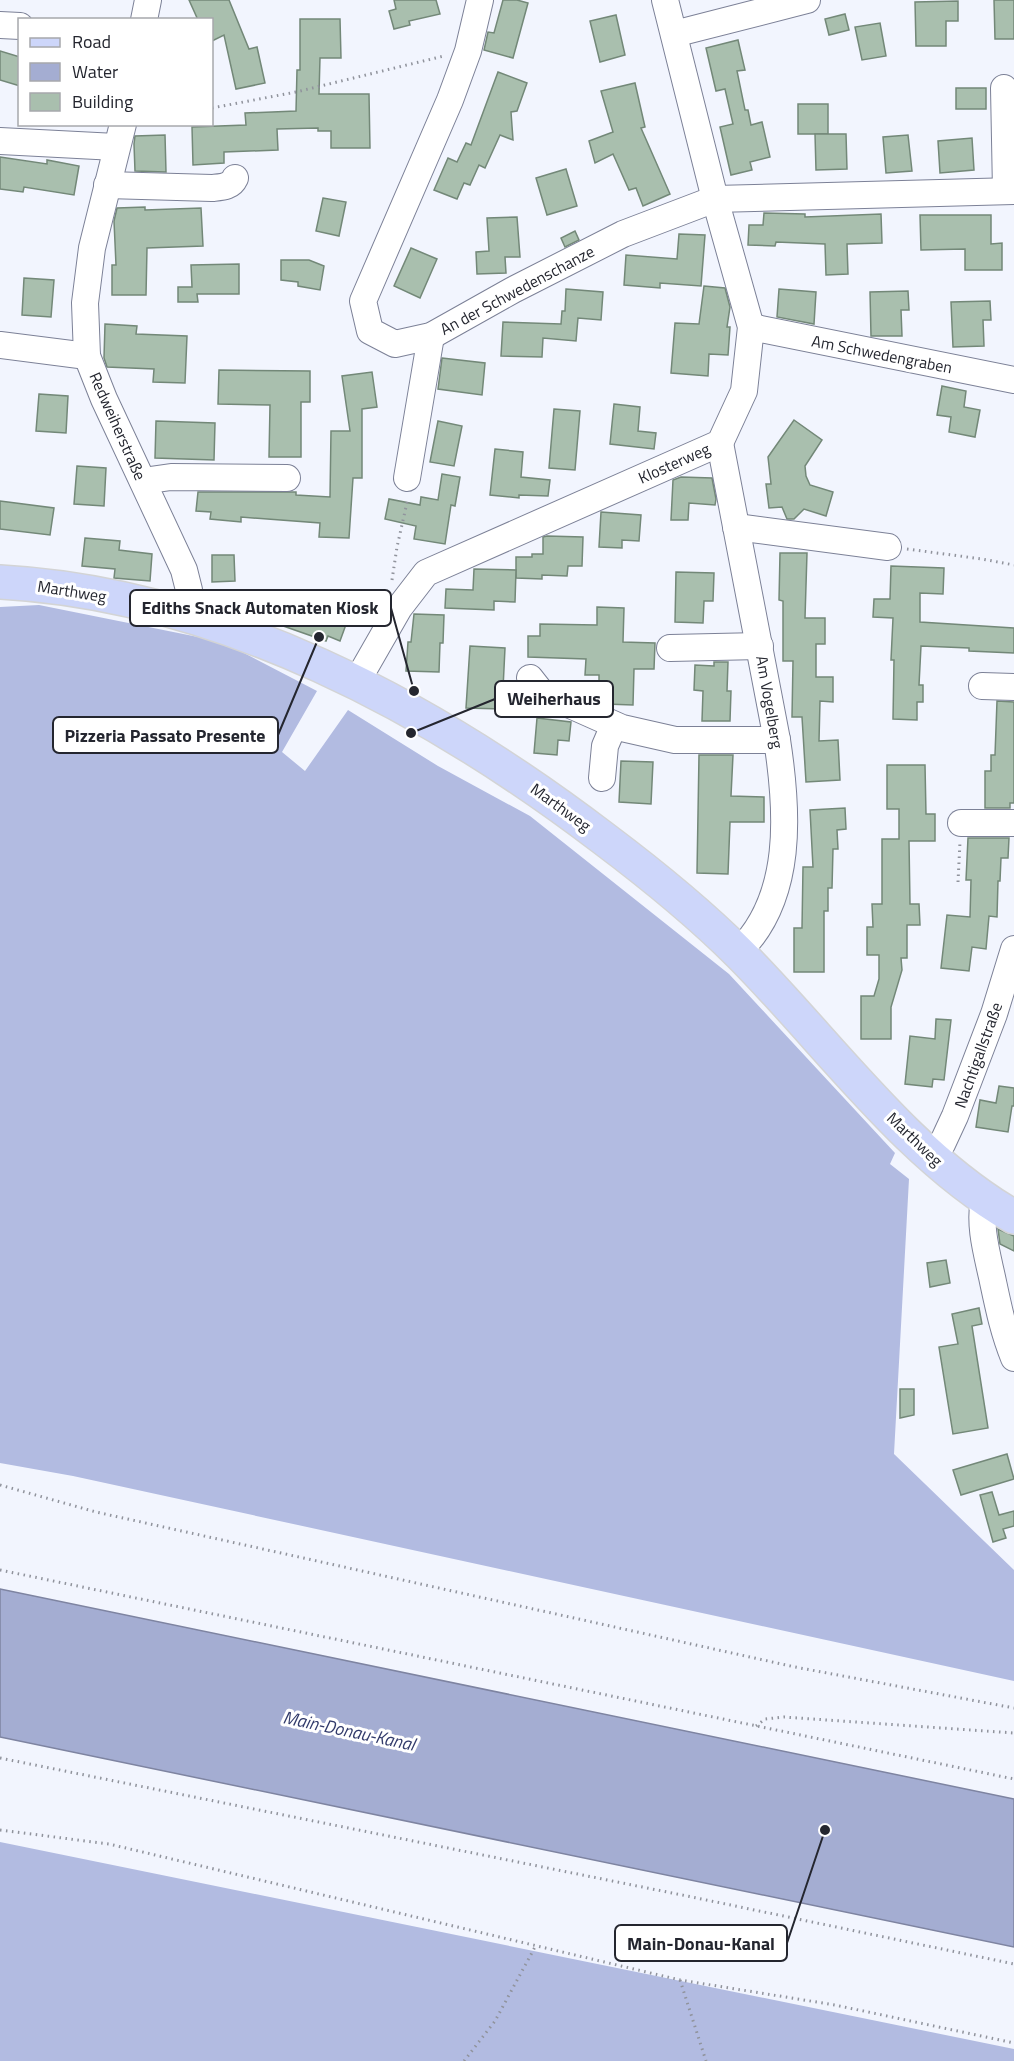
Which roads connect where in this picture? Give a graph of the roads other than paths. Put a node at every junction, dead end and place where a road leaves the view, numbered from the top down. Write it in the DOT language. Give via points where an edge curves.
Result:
graph roads {
  1 [pos="148,0"];
  2 [pos="480,0"];
  3 [pos="665,0"];
  4 [pos="807,0"];
  5 [pos="144,18"];
  6 [pos="0,25"];
  7 [pos="18,26"];
  8 [pos="674,34"];
  9 [pos="1004,88"];
  10 [pos="120,136"];
  11 [pos="0,141"];
  12 [pos="235,178"];
  13 [pos="107,185"];
  14 [pos="1010,191"];
  15 [pos="715,199"];
  16 [pos="751,327"];
  17 [pos="431,336"];
  18 [pos="0,345"];
  19 [pos="87,356"];
  20 [pos="1014,380"];
  21 [pos="720,443"];
  22 [pos="286,478"];
  23 [pos="407,478"];
  24 [pos="143,482"];
  25 [pos="736,526"];
  26 [pos="888,547"];
  27 [pos="0,582"];
  28 [pos="188,616"];
  29 [pos="760,646"];
  30 [pos="670,648"];
  31 [pos="530,678"];
  32 [pos="356,683"];
  33 [pos="982,686"];
  34 [pos="1014,687"];
  35 [pos="614,725"];
  36 [pos="777,740"];
  37 [pos="602,778"];
  38 [pos="961,823"];
  39 [pos="1014,823"];
  40 [pos="1014,949"];
  41 [pos="738,952"];
  42 [pos="932,1156"];
  43 [pos="984,1198"];
  44 [pos="1014,1217"];
  45 [pos="1014,1358"];
  1 -- 5 [label="street"];
  2 -- 17 [label="street, An der Schwedenschanze" via="468,51 450,100 363,301 370,331 395,344"];
  3 -- 8 [label="street, Klosterweg"];
  4 -- 8 [label="street"];
  6 -- 7 [label="street"];
  8 -- 15 [label="street, Klosterweg"];
  9 -- 14 [label="street"];
  10 -- 11 [label="street"];
  10 -- 13 [label="street, Redweiherstraße"];
  12 -- 13 [label="street" via="228,185 212,188"];
  13 -- 19 [label="street, Redweiherstraße" via="92,248 85,303"];
  14 -- 15 [label="street, An der Schwedenschanze"];
  15 -- 16 [label="street, Klosterweg"];
  15 -- 17 [label="street, An der Schwedenschanze" via="623,234"];
  16 -- 20 [label="street, Am Schwedengraben"];
  16 -- 21 [label="street, Klosterweg" via="744,391"];
  17 -- 23 [label="street"];
  18 -- 19 [label="street"];
  19 -- 24 [label="street, Redweiherstraße"];
  21 -- 25 [label="street, Am Vogelberg"];
  21 -- 32 [label="street, Klosterweg" via="426,573 399,608"];
  22 -- 24 [label="street" via="171,477"];
  24 -- 28 [label="street, Redweiherstraße" via="184,570 189,590"];
  25 -- 26 [label="street"];
  25 -- 29 [label="street, Am Vogelberg"];
  27 -- 28 [label="main road, Marthweg" via="105,596"];
  28 -- 32 [label="main road, Marthweg" via="248,636"];
  29 -- 30 [label="street"];
  29 -- 36 [label="street, Am Vogelberg"];
  31 -- 35 [label="street" via="541,692"];
  32 -- 41 [label="main road, Marthweg" via="466,743 548,797 655,878"];
  33 -- 34 [label="street"];
  35 -- 36 [label="street" via="675,740"];
  35 -- 37 [label="street" via="605,746"];
  36 -- 41 [label="street, Am Vogelberg" via="785,821 779,872 759,928"];
  38 -- 39 [label="street"];
  40 -- 42 [label="street, Nachtigallstraße" via="955,1116"];
  41 -- 42 [label="main road, Marthweg"];
  42 -- 43 [label="main road, Marthweg"];
  43 -- 44 [label="main road, Marthweg"];
  43 -- 45 [label="street" via="983,1238 1003,1331"];
}
